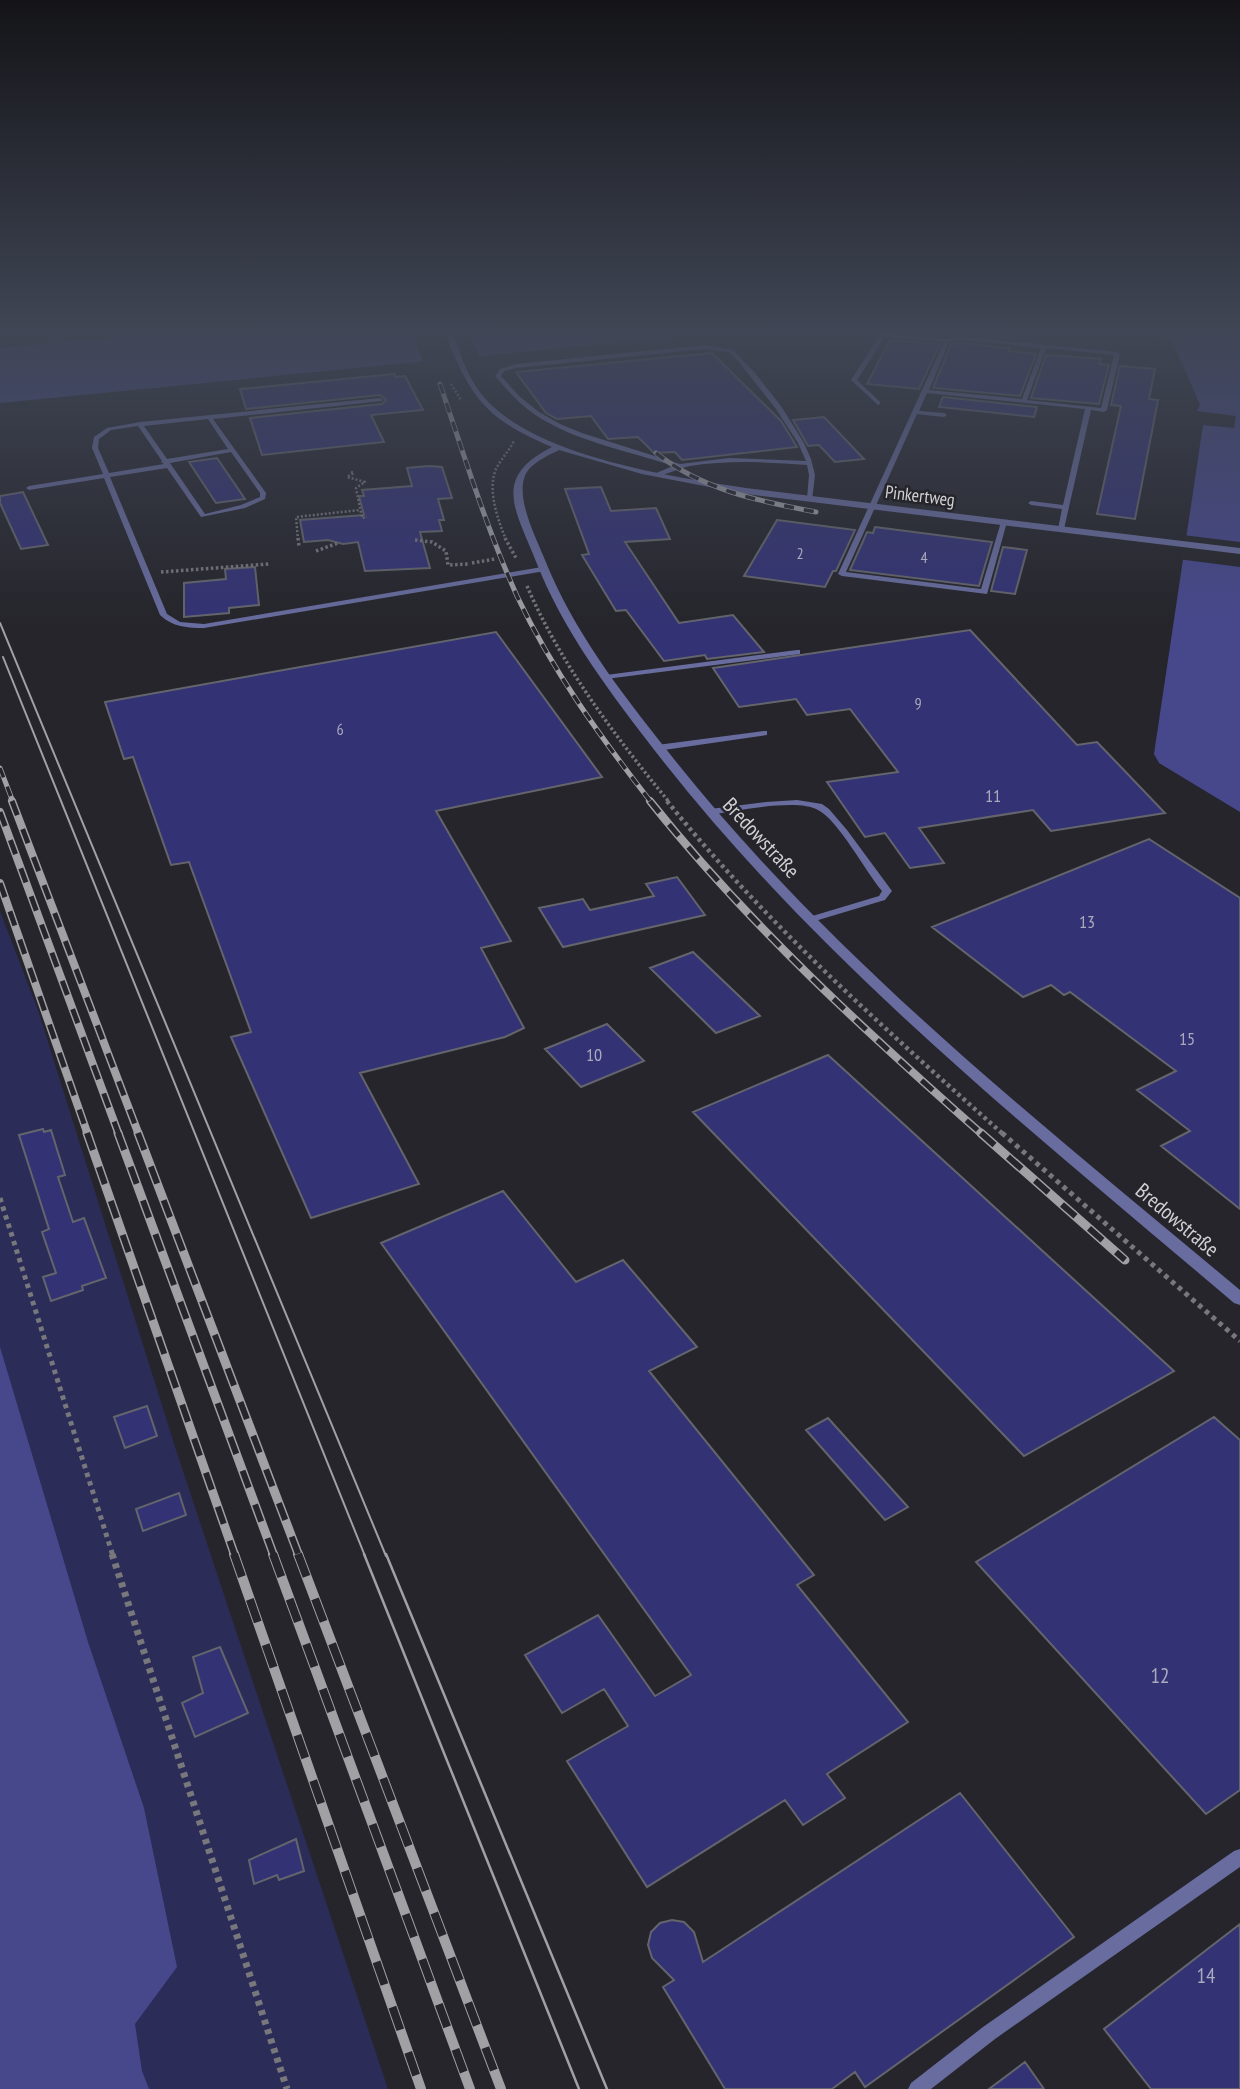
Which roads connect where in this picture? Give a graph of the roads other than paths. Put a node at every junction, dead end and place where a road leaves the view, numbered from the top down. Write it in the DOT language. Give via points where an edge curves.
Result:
graph roads {
  1 [pos="108,429"];
  2 [pos="143,429"];
  3 [pos="218,429"];
  4 [pos="526,429"];
  5 [pos="565,429"];
  6 [pos="792,429"];
  7 [pos="907,429"];
  8 [pos="1083,429"];
  9 [pos="559,447"];
  10 [pos="232,450"];
  11 [pos="808,463"];
  12 [pos="165,464"];
  13 [pos="677,465"];
  14 [pos="656,474"];
  15 [pos="107,475"];
  16 [pos="29,488"];
  17 [pos="810,499"];
  18 [pos="1031,503"];
  19 [pos="871,506"];
  20 [pos="1066,507"];
  21 [pos="1004,522"];
  22 [pos="1061,529"];
  23 [pos="1240,551"];
  24 [pos="542,569"];
  25 [pos="797,652"];
  26 [pos="606,677"];
  27 [pos="764,733"];
  28 [pos="657,748"];
  29 [pos="710,812"];
  30 [pos="811,919"];
  31 [pos="1240,1299"];
  32 [pos="1240,1857"];
  33 [pos="917,2089"];
  1 -- 15 [label="lane" via="96,438 95,448"];
  2 -- 12 [label="lane"];
  3 -- 10 [label="lane"];
  4 -- 9 [label="street"];
  5 -- 13 [label="lane"];
  6 -- 11 [label="lane"];
  7 -- 19 [label="lane"];
  8 -- 20 [label="lane"];
  9 -- 14 [label="street, Pinkertweg"];
  9 -- 24 [label="street, Bredowstraße" via="528,463 517,484 518,501"];
  10 -- 12 [label="lane"];
  10 -- 12 [label="lane" via="263,498 203,516"];
  11 -- 13 [label="lane"];
  11 -- 17 [label="lane" via="812,471"];
  12 -- 15 [label="lane"];
  13 -- 14 [label="lane"];
  14 -- 17 [label="street, Pinkertweg"];
  15 -- 16 [label="lane"];
  15 -- 24 [label="lane" via="164,615 176,623 193,626"];
  17 -- 19 [label="street, Pinkertweg"];
  18 -- 20 [label="lane"];
  19 -- 21 [label="street, Pinkertweg"];
  19 -- 21 [label="lane" via="842,574 984,592"];
  20 -- 22 [label="lane"];
  21 -- 22 [label="street, Pinkertweg"];
  22 -- 23 [label="street, Pinkertweg"];
  24 -- 26 [label="street, Bredowstraße"];
  25 -- 26 [label="lane"];
  26 -- 28 [label="street, Bredowstraße"];
  27 -- 28 [label="lane"];
  28 -- 29 [label="street, Bredowstraße"];
  29 -- 30 [label="street, Bredowstraße"];
  29 -- 30 [label="lane" via="807,804 819,805 831,814 887,891 882,898"];
  30 -- 31 [label="street, Bredowstraße" via="892,1000"];
  32 -- 33 [label="lane"];
}
